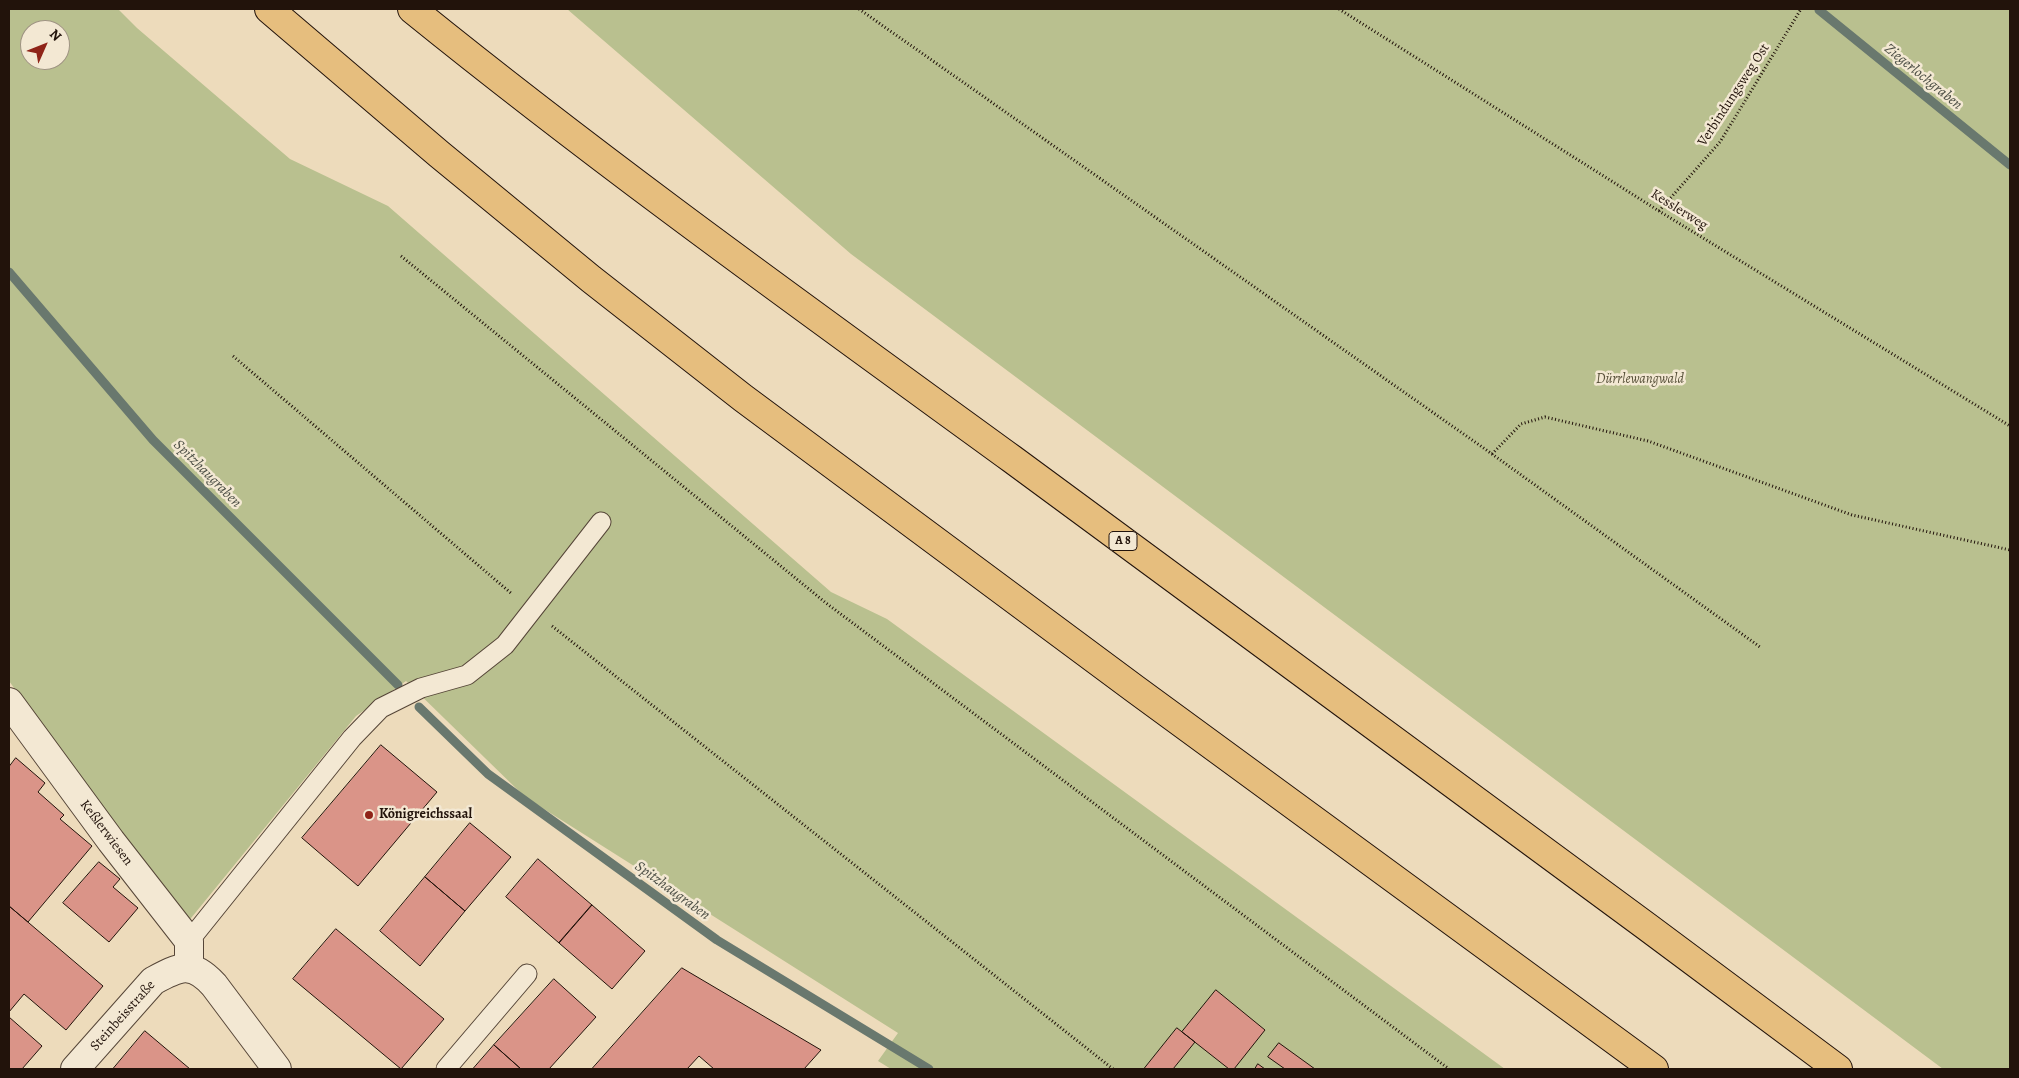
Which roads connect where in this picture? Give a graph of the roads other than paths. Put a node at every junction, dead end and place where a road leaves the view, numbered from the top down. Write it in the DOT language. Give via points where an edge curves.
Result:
graph roads {
  1 [pos="269,9"];
  2 [pos="412,9"];
  3 [pos="601,522"];
  4 [pos="9,702"];
  5 [pos="189,954"];
  6 [pos="528,974"];
  7 [pos="75,1069"];
  8 [pos="277,1069"];
  9 [pos="446,1069"];
  10 [pos="1654,1069"];
  11 [pos="1838,1069"];
  1 -- 10 [label="highway" via="439,154 743,398"];
  2 -- 11 [label="highway, A 8" via="496,77 807,309"];
  3 -- 5 [label="lane" via="505,645 467,675 421,688 381,708 352,738"];
  4 -- 5 [label="street, Keßlerwiesen"];
  5 -- 7 [label="street, Steinbeisstraße" via="169,972 152,981"];
  5 -- 8 [label="street"];
  6 -- 9 [label="lane"];
}
